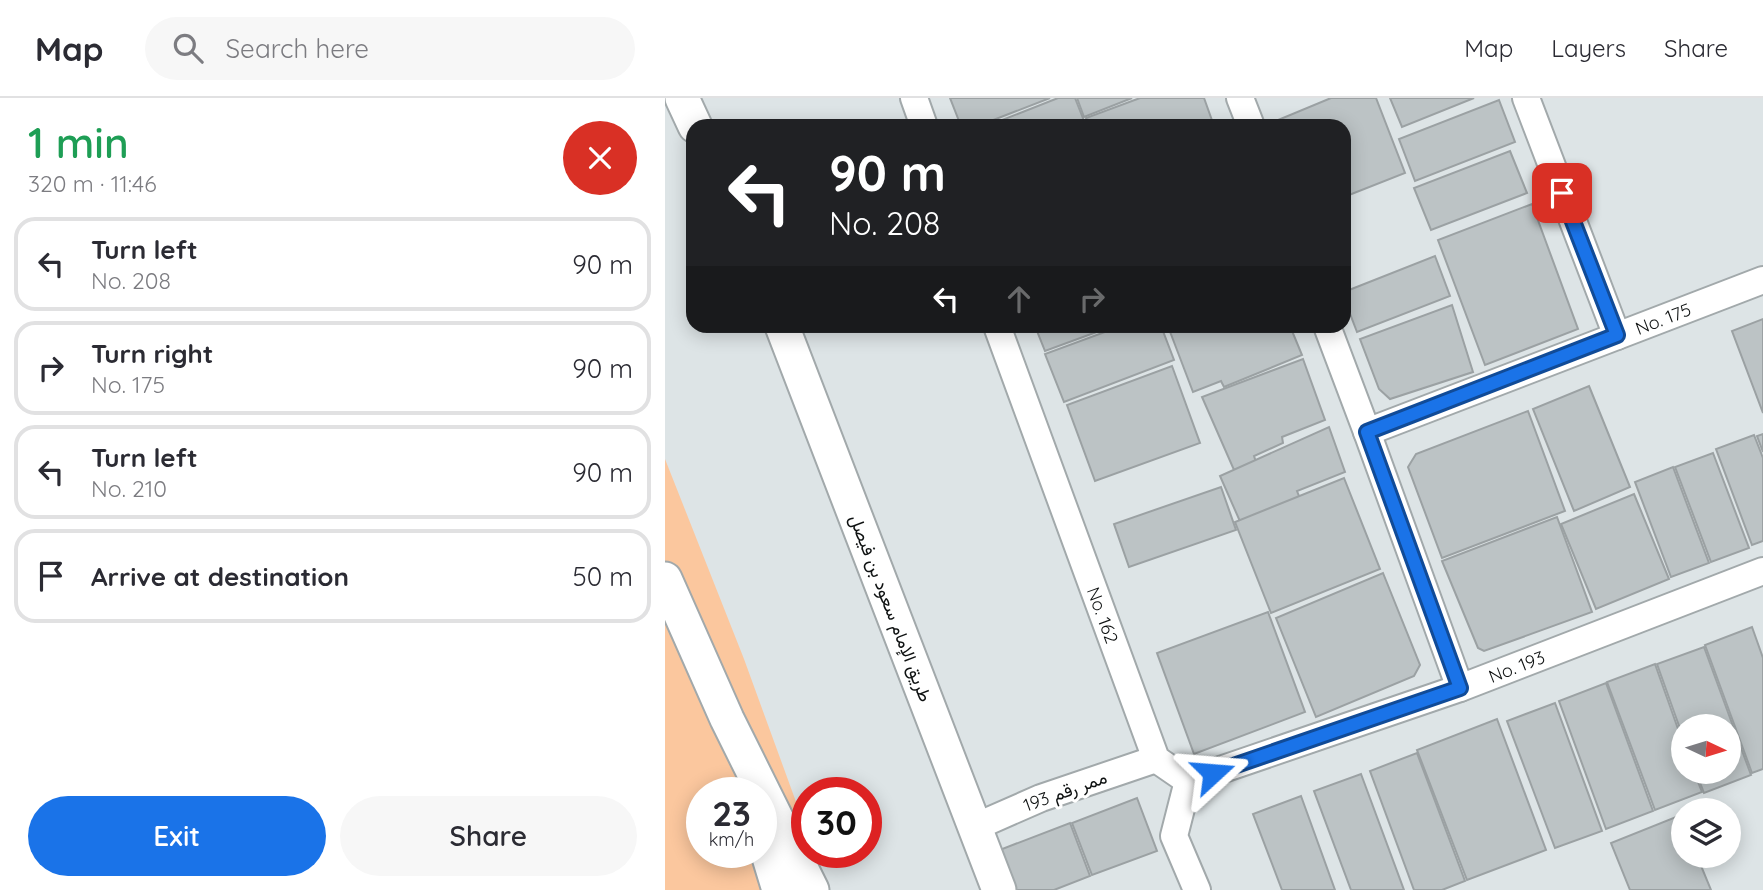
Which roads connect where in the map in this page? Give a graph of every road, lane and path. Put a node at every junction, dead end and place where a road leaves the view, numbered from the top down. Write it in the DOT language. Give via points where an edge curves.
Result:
graph roads {
  1 [pos="683,98"];
  2 [pos="913,98"];
  3 [pos="1240,98"];
  4 [pos="1526,98"];
  5 [pos="692,119"];
  6 [pos="921,119"];
  7 [pos="1248,119"];
  8 [pos="1763,280"];
  9 [pos="785,333"];
  10 [pos="1000,333"];
  11 [pos="1330,333"];
  12 [pos="1617,335"];
  13 [pos="1367,432"];
  14 [pos="1763,571"];
  15 [pos="665,579"];
  16 [pos="1460,688"];
  17 [pos="727,719"];
  18 [pos="1156,759"];
  19 [pos="745,777"];
  20 [pos="1188,781"];
  21 [pos="975,827"];
  22 [pos="772,868"];
  23 [pos="779,890"];
  24 [pos="813,890"];
  25 [pos="999,890"];
  26 [pos="1196,890"];
  1 -- 5 [label="main road"];
  2 -- 6 [label="street"];
  3 -- 7 [label="street"];
  4 -- 12 [label="street"];
  8 -- 12 [label="street, No. 175"];
  9 -- 21 [label="main road, طريق الإمام سعود بن فيصل"];
  10 -- 18 [label="street, No. 162"];
  11 -- 13 [label="street"];
  12 -- 13 [label="street, No. 175"];
  13 -- 16 [label="street"];
  14 -- 16 [label="street, No. 193"];
  15 -- 17 [label="main road"];
  16 -- 20 [label="street, No. 193"];
  17 -- 19 [label="main road"];
  17 -- 24 [label="main road"];
  18 -- 20 [label="street"];
  18 -- 21 [label="street, ممر رقم 193" via="1041,798"];
  20 -- 26 [label="street" via="1174,836"];
  21 -- 25 [label="main road, طريق الإمام سعود بن فيصل"];
  22 -- 23 [label="main road"];
}
